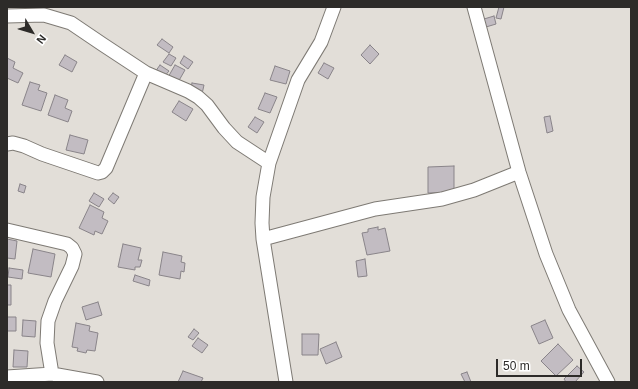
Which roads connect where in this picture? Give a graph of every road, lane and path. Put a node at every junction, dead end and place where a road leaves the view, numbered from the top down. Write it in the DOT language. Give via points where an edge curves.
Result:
graph roads {
  1 [pos="334,7"];
  2 [pos="474,7"];
  3 [pos="7,16"];
  4 [pos="146,72"];
  5 [pos="7,144"];
  6 [pos="269,163"];
  7 [pos="519,172"];
  8 [pos="7,230"];
  9 [pos="263,239"];
  10 [pos="52,374"];
  11 [pos="7,377"];
  12 [pos="97,382"];
  13 [pos="286,382"];
  14 [pos="608,382"];
  1 -- 6 [label="street" via="321,42 298,80"];
  2 -- 7 [label="street"];
  3 -- 4 [label="street" via="44,15 72,23"];
  4 -- 5 [label="street" via="106,168 102,172 98,173 24,146"];
  4 -- 6 [label="street" via="198,97 237,142"];
  6 -- 9 [label="street" via="263,198"];
  7 -- 9 [label="street" via="474,190 442,199 375,209"];
  7 -- 14 [label="street" via="560,289"];
  8 -- 10 [label="street" via="67,244 75,254 48,321 47,343"];
  9 -- 13 [label="street"];
  10 -- 11 [label="street"];
  10 -- 12 [label="street"];
}
